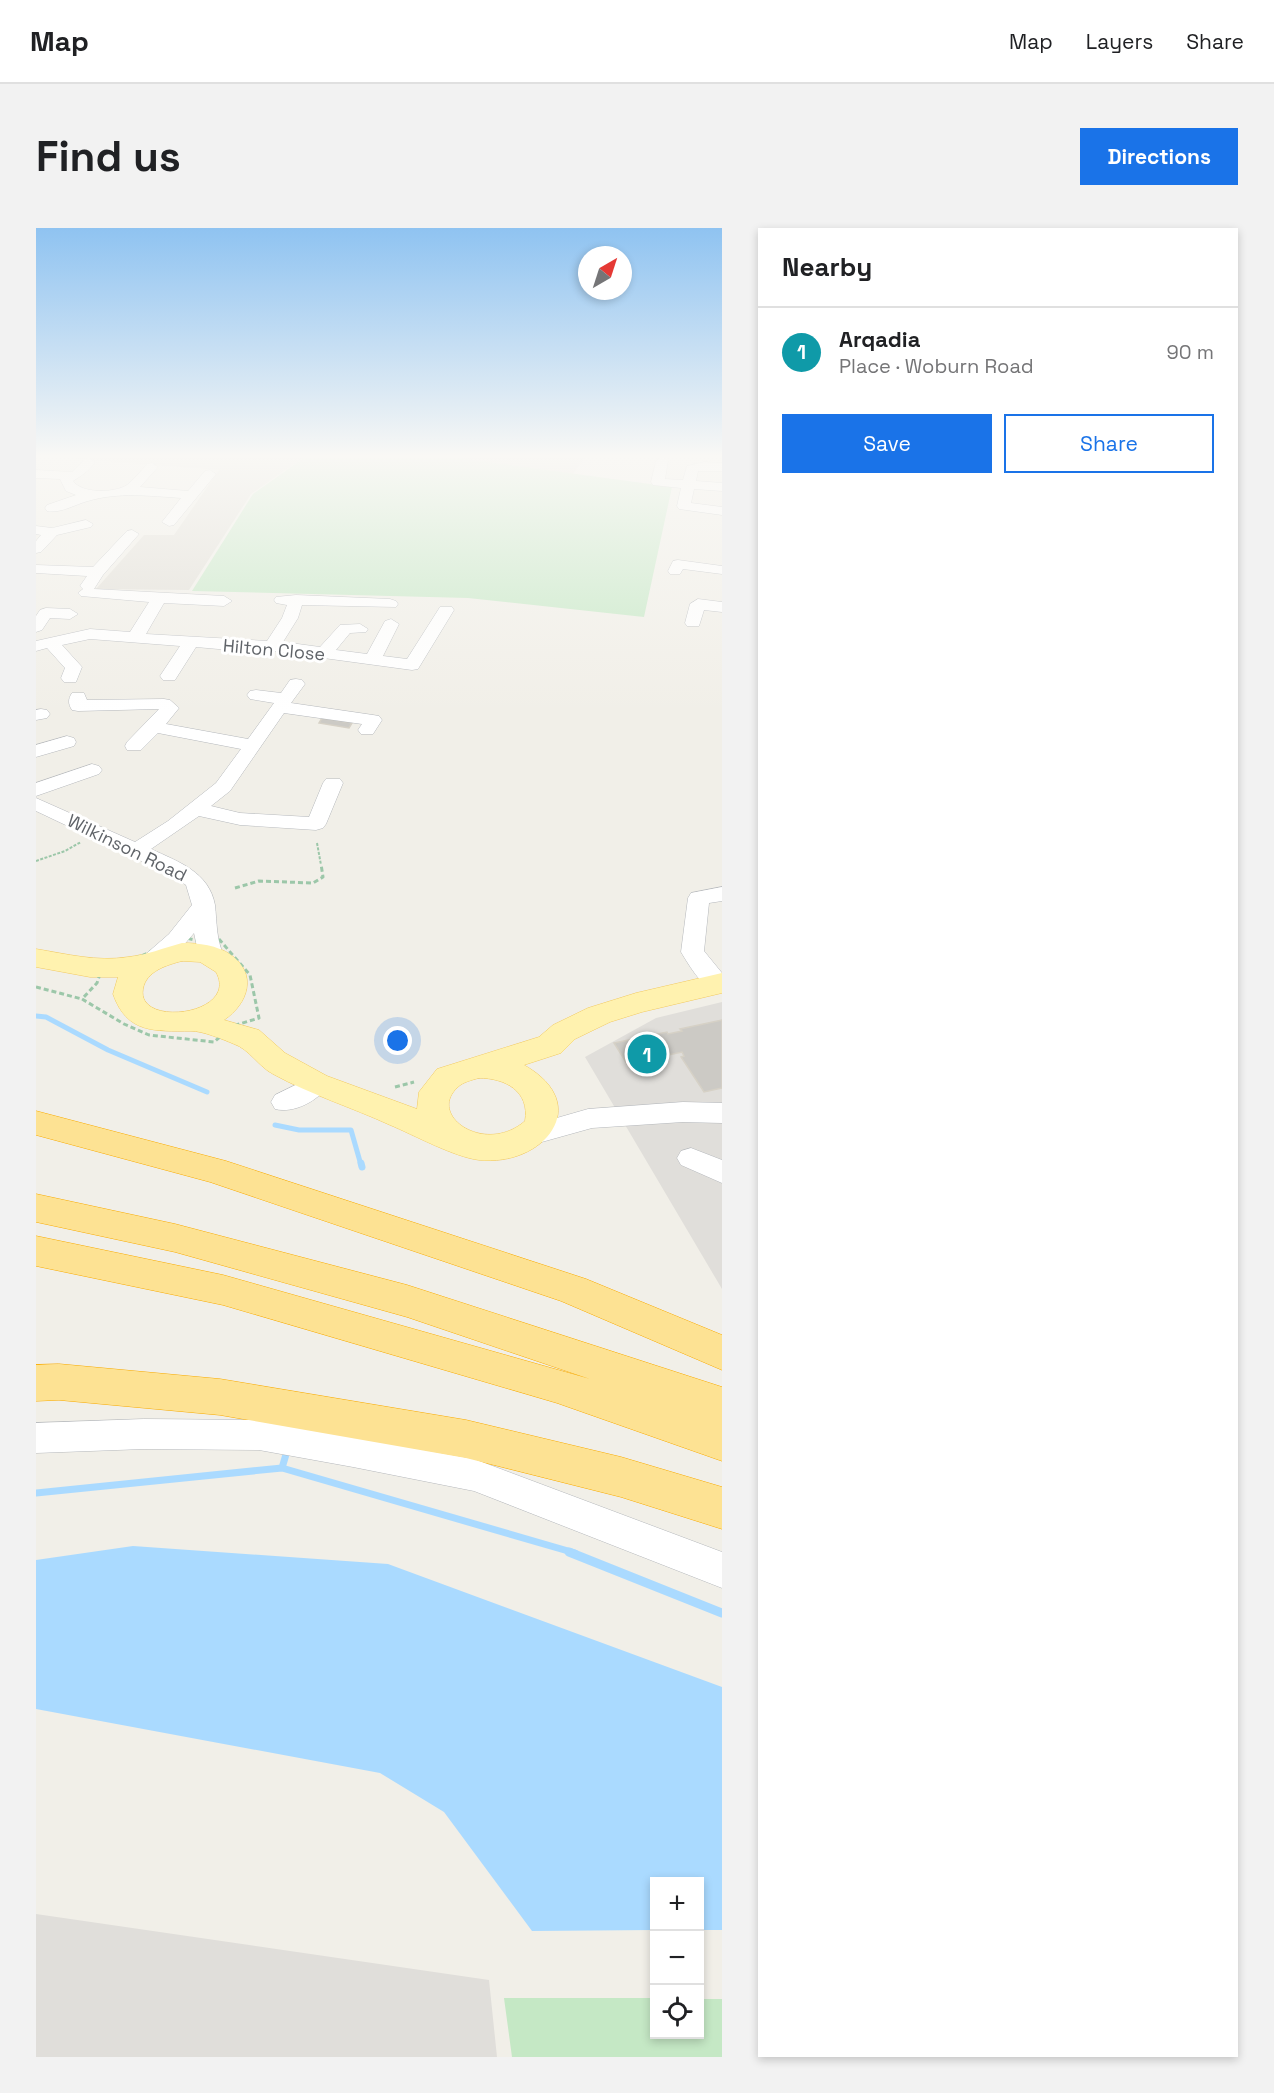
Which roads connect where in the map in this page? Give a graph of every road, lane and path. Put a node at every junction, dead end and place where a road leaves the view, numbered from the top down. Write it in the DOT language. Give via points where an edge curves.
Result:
graph roads {
  1 [pos="125,542"];
  2 [pos="36,569"];
  3 [pos="722,570"];
  4 [pos="675,571"];
  5 [pos="98,572"];
  6 [pos="159,598"];
  7 [pos="224,601"];
  8 [pos="390,604"];
  9 [pos="722,607"];
  10 [pos="446,610"];
  11 [pos="70,614"];
  12 [pos="95,614"];
  13 [pos="693,623"];
  14 [pos="391,624"];
  15 [pos="36,626"];
  16 [pos="360,629"];
  17 [pos="84,635"];
  18 [pos="128,637"];
  19 [pos="196,638"];
  20 [pos="43,644"];
  21 [pos="265,646"];
  22 [pos="303,651"];
  23 [pos="111,652"];
  24 [pos="323,654"];
  25 [pos="354,658"];
  26 [pos="372,660"];
  27 [pos="249,666"];
  28 [pos="169,676"];
  29 [pos="341,677"];
  30 [pos="70,678"];
  31 [pos="287,691"];
  32 [pos="256,695"];
  33 [pos="77,706"];
  34 [pos="154,727"];
  35 [pos="367,730"];
  36 [pos="67,742"];
  37 [pos="252,745"];
  38 [pos="134,746"];
  39 [pos="36,751"];
  40 [pos="92,770"];
  41 [pos="333,783"];
  42 [pos="36,790"];
  43 [pos="36,804"];
  44 [pos="195,809"];
  45 [pos="317,833"];
  46 [pos="87,839"];
  47 [pos="138,849"];
  48 [pos="36,861"];
  49 [pos="236,888"];
  50 [pos="722,894"];
  51 [pos="204,905"];
  52 [pos="179,937"];
  53 [pos="209,948"];
  54 [pos="36,958"];
  55 [pos="148,961"];
  56 [pos="36,974"];
  57 [pos="720,983"];
  58 [pos="92,985"];
  59 [pos="36,987"];
  60 [pos="233,992"];
  61 [pos="131,1006"];
  62 [pos="193,1021"];
  63 [pos="239,1030"];
  64 [pos="550,1045"];
  65 [pos="477,1067"];
  66 [pos="442,1081"];
  67 [pos="316,1084"];
  68 [pos="539,1094"];
  69 [pos="284,1101"];
  70 [pos="366,1101"];
  71 [pos="722,1113"];
  72 [pos="588,1119"];
  73 [pos="36,1124"];
  74 [pos="531,1135"];
  75 [pos="451,1137"];
  76 [pos="691,1158"];
  77 [pos="722,1172"];
  78 [pos="36,1208"];
  79 [pos="36,1251"];
  80 [pos="722,1353"];
  81 [pos="36,1383"];
  82 [pos="722,1404"];
  83 [pos="36,1438"];
  84 [pos="722,1442"];
  85 [pos="722,1509"];
  86 [pos="722,1570"];
  1 -- 5 [label="street"];
  2 -- 5 [label="street"];
  3 -- 4 [label="street" via="678,564"];
  5 -- 6 [label="street" via="87,590"];
  6 -- 7 [label="street"];
  6 -- 18 [label="street"];
  8 -- 21 [label="street" via="289,600 290,618"];
  9 -- 13 [label="street" via="698,604"];
  10 -- 26 [label="street, Hilton Close" via="411,669"];
  11 -- 15 [label="street" via="46,613"];
  12 -- 17 [label="street"];
  14 -- 26 [label="street"];
  16 -- 24 [label="street" via="346,628"];
  17 -- 18 [label="street, Hilton Close"];
  17 -- 20 [label="street, Hilton Close"];
  18 -- 19 [label="street, Hilton Close"];
  18 -- 23 [label="street"];
  19 -- 21 [label="street, Hilton Close"];
  19 -- 28 [label="street"];
  20 -- 30 [label="street" via="74,667"];
  21 -- 22 [label="street, Hilton Close"];
  21 -- 27 [label="street"];
  22 -- 24 [label="street, Hilton Close"];
  22 -- 31 [label="street"];
  24 -- 25 [label="street, Hilton Close"];
  25 -- 26 [label="street, Hilton Close"];
  25 -- 29 [label="street"];
  31 -- 32 [label="street"];
  31 -- 35 [label="street" via="373,720"];
  31 -- 37 [label="street"];
  33 -- 34 [label="street" via="164,704 170,708"];
  34 -- 37 [label="street"];
  34 -- 38 [label="street"];
  36 -- 39 [label="street"];
  37 -- 44 [label="street" via="223,787"];
  40 -- 42 [label="street"];
  41 -- 45 [label="street"];
  43 -- 47 [label="street, Wilkinson Road"];
  44 -- 45 [label="street"];
  44 -- 47 [label="street"];
  45 -- 49 [label="path" via="323,877 313,883 259,881"];
  46 -- 48 [label="path"];
  47 -- 51 [label="street, Wilkinson Road" via="197,884"];
  50 -- 57 [label="street" via="699,898 692,952"];
  51 -- 52 [label="street, Wilkinson Road"];
  51 -- 53 [label="street, Wilkinson Road"];
  52 -- 53 [label="path"];
  52 -- 55 [label="street, Wilkinson Road"];
  52 -- 58 [label="path" via="172,935 140,957 121,963 104,962"];
  53 -- 55 [label="main road"];
  53 -- 60 [label="main road" via="232,971"];
  53 -- 63 [label="path" via="218,938 251,976 259,1018"];
  54 -- 58 [label="main road"];
  55 -- 58 [label="main road" via="124,968"];
  55 -- 61 [label="main road" via="134,972 128,984 126,995"];
  56 -- 58 [label="main road"];
  57 -- 64 [label="main road" via="599,1015 564,1032"];
  58 -- 59 [label="path"];
  58 -- 61 [label="main road"];
  58 -- 63 [label="path" via="147,1034 199,1037 214,1042"];
  60 -- 62 [label="main road" via="219,1010"];
  60 -- 63 [label="main road"];
  61 -- 62 [label="main road" via="157,1021"];
  62 -- 63 [label="main road"];
  63 -- 67 [label="main road" via="274,1061"];
  64 -- 65 [label="main road"];
  64 -- 68 [label="main road" via="536,1084"];
  65 -- 66 [label="main road" via="463,1069"];
  65 -- 68 [label="main road" via="512,1072 527,1080"];
  66 -- 70 [label="main road" via="410,1094"];
  66 -- 75 [label="main road" via="434,1092 432,1109 440,1127"];
  67 -- 69 [label="street"];
  67 -- 70 [label="main road"];
  68 -- 72 [label="street" via="556,1107"];
  68 -- 74 [label="main road" via="543,1117"];
  70 -- 75 [label="main road"];
  71 -- 72 [label="street"];
  72 -- 74 [label="street"];
  73 -- 80 [label="highway" via="214,1170 573,1290"];
  74 -- 75 [label="main road" via="501,1148 475,1146"];
  76 -- 77 [label="street"];
  78 -- 82 [label="highway" via="175,1238 407,1301"];
  79 -- 84 [label="highway" via="223,1290 557,1385"];
  81 -- 85 [label="highway" via="220,1397 466,1439 621,1477"];
  83 -- 86 [label="street" via="259,1435 353,1450 474,1475"];
}
